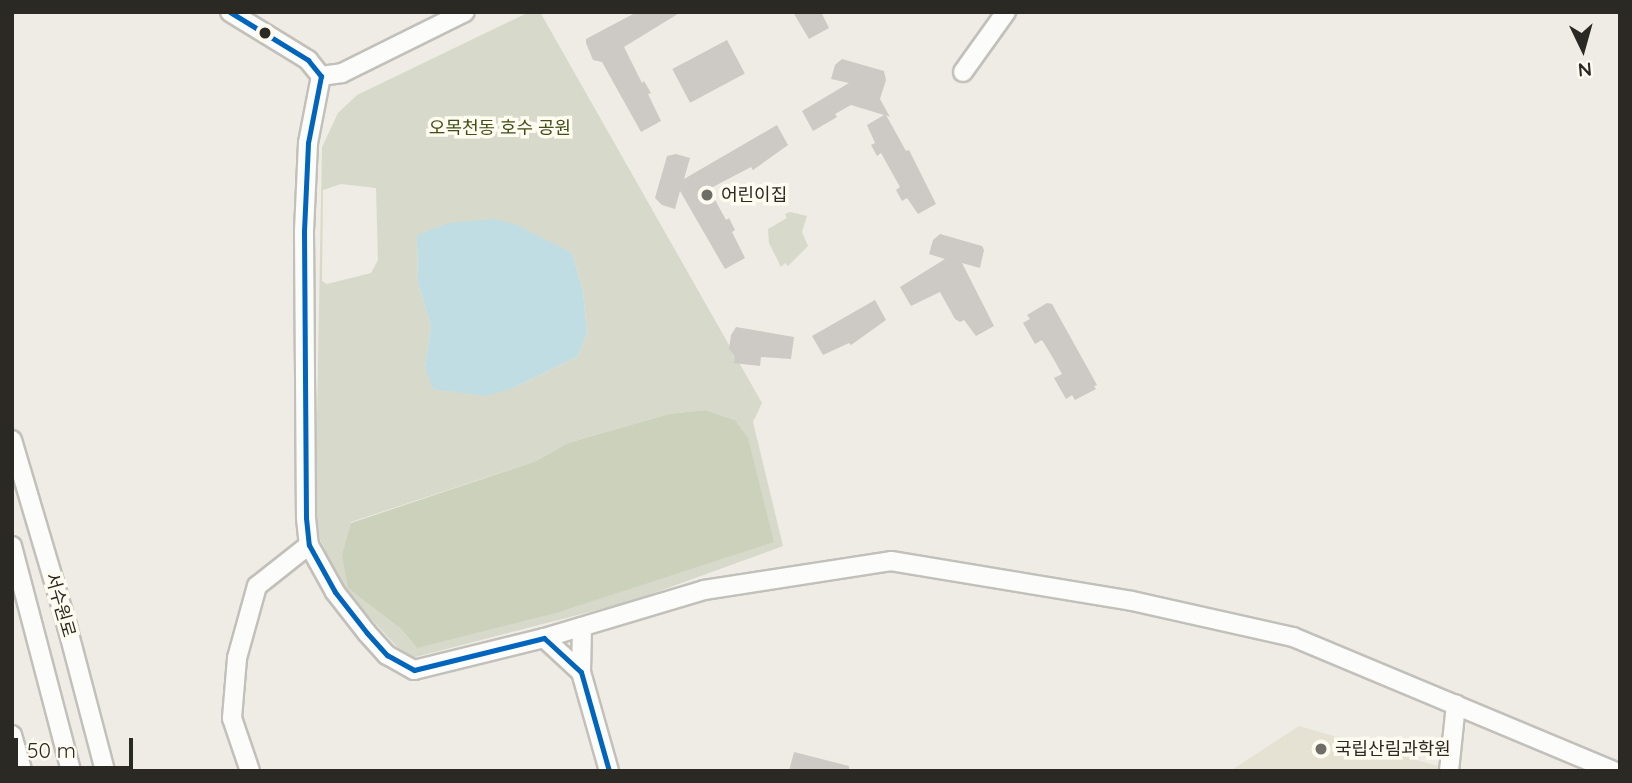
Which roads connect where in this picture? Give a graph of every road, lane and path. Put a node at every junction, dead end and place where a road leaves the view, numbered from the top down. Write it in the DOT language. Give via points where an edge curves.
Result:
graph roads {
  1 [pos="230,12"];
  2 [pos="465,12"];
  3 [pos="1006,12"];
  4 [pos="963,72"];
  5 [pos="321,76"];
  6 [pos="12,440"];
  7 [pos="309,545"];
  8 [pos="12,546"];
  9 [pos="582,627"];
  10 [pos="544,638"];
  11 [pos="581,672"];
  12 [pos="1456,705"];
  13 [pos="12,734"];
  14 [pos="22,771"];
  15 [pos="71,771"];
  16 [pos="104,771"];
  17 [pos="250,771"];
  18 [pos="609,771"];
  19 [pos="1449,771"];
  20 [pos="1613,771"];
  1 -- 5 [label="street" via="308,60"];
  2 -- 5 [label="street" via="342,73"];
  3 -- 4 [label="street"];
  5 -- 7 [label="street" via="308,143 304,232"];
  6 -- 16 [label="street, 서수원로"];
  7 -- 10 [label="street" via="335,593 367,633 387,655 414,670"];
  7 -- 17 [label="street" via="257,586 237,658 232,718"];
  8 -- 15 [label="street, 서수원로"];
  9 -- 10 [label="street"];
  9 -- 11 [label="street"];
  9 -- 12 [label="street" via="704,590 891,561 1132,601 1293,638"];
  10 -- 11 [label="street"];
  11 -- 18 [label="street"];
  12 -- 19 [label="street"];
  12 -- 20 [label="street"];
  13 -- 14 [label="street"];
}
